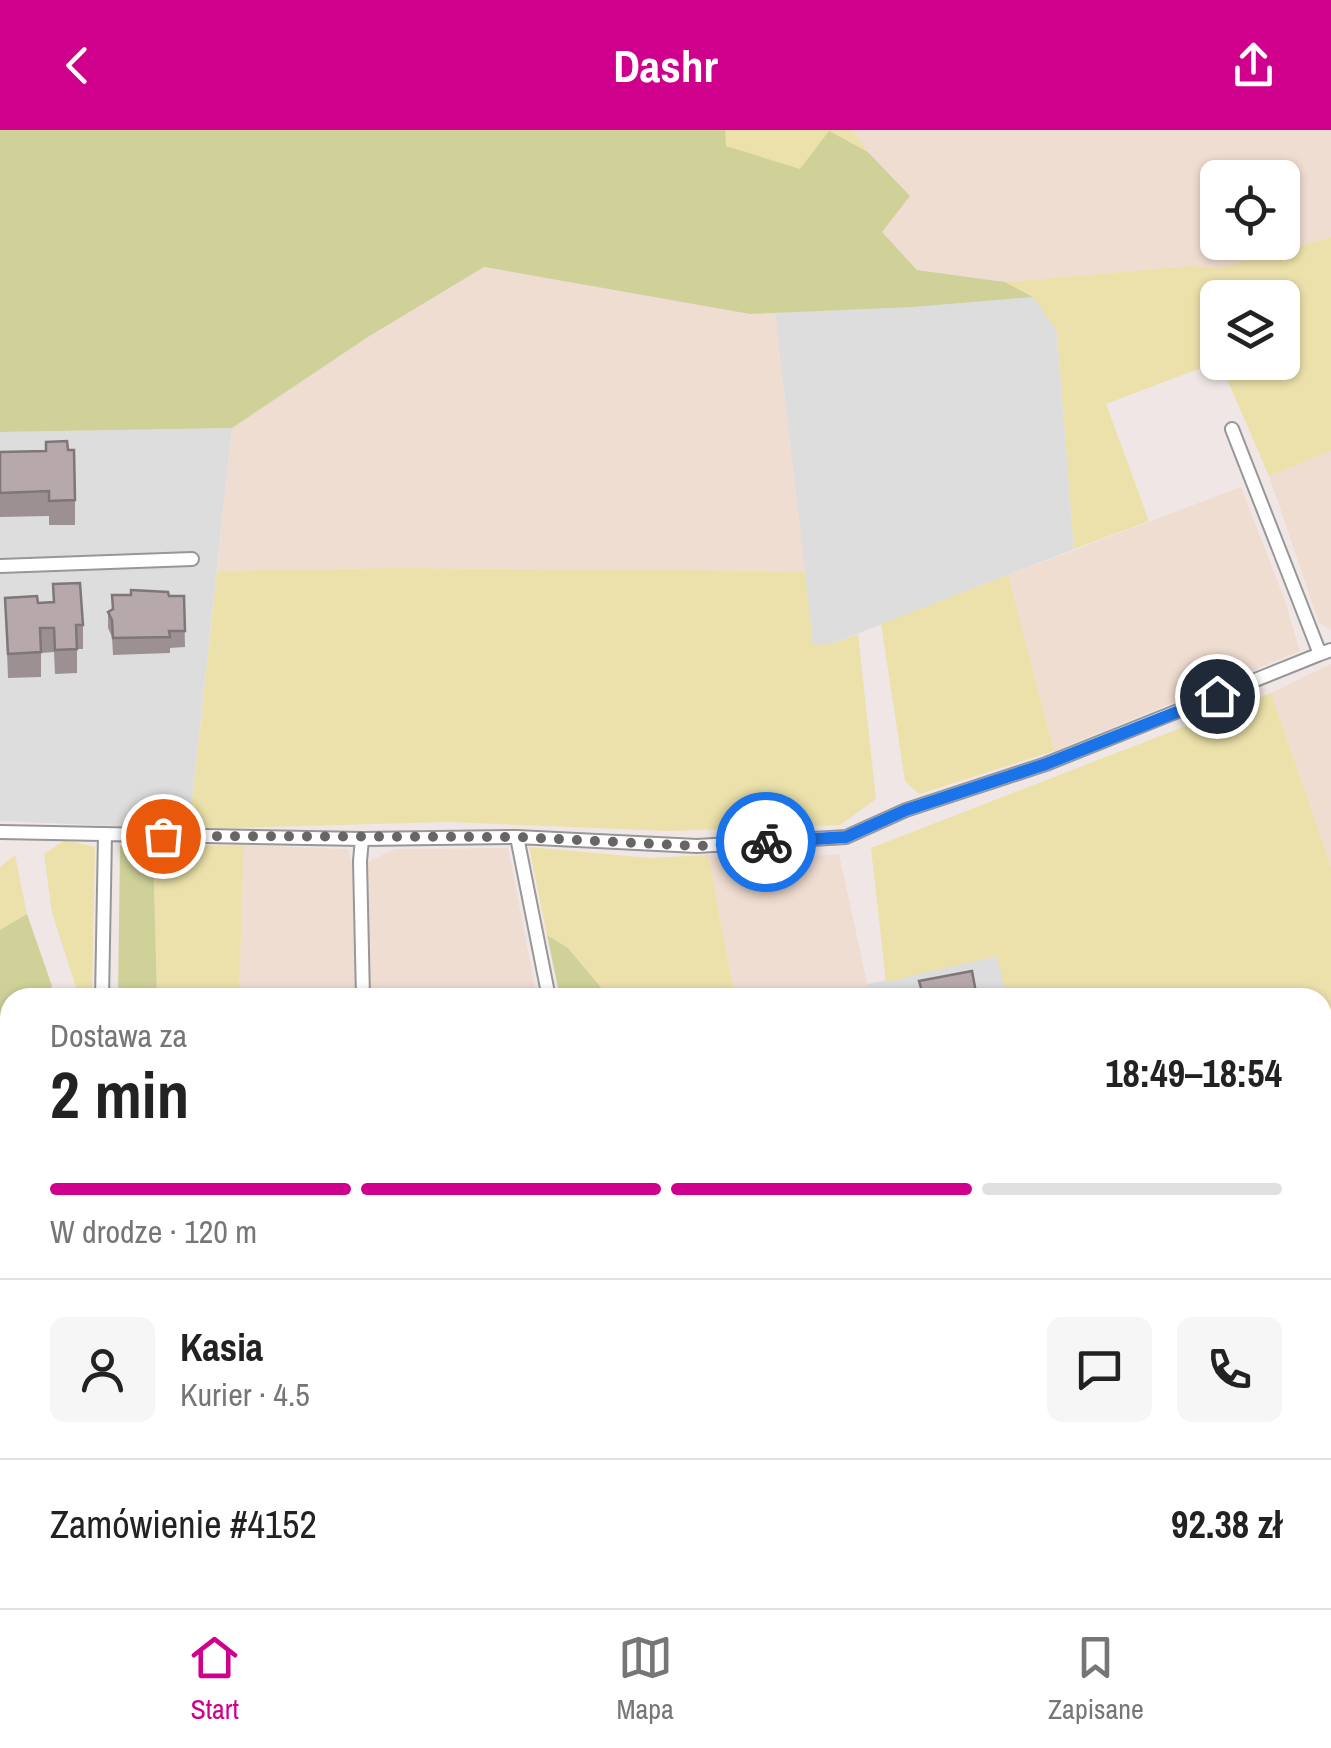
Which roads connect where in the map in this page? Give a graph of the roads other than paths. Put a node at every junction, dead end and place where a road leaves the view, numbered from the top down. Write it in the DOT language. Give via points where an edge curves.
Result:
graph roads {
  1 [pos="1232,429"];
  2 [pos="192,559"];
  3 [pos="0,566"];
  4 [pos="1326,652"];
  5 [pos="0,832"];
  6 [pos="105,834"];
  7 [pos="517,837"];
  8 [pos="362,839"];
  9 [pos="102,988"];
  10 [pos="363,988"];
  11 [pos="547,988"];
  1 -- 4 [label="lane"];
  2 -- 3 [label="lane"];
  4 -- 7 [label="lane" via="846,837 697,846"];
  5 -- 6 [label="lane"];
  6 -- 8 [label="lane"];
  6 -- 9 [label="lane"];
  7 -- 8 [label="lane"];
  7 -- 11 [label="lane"];
  8 -- 10 [label="lane"];
}
